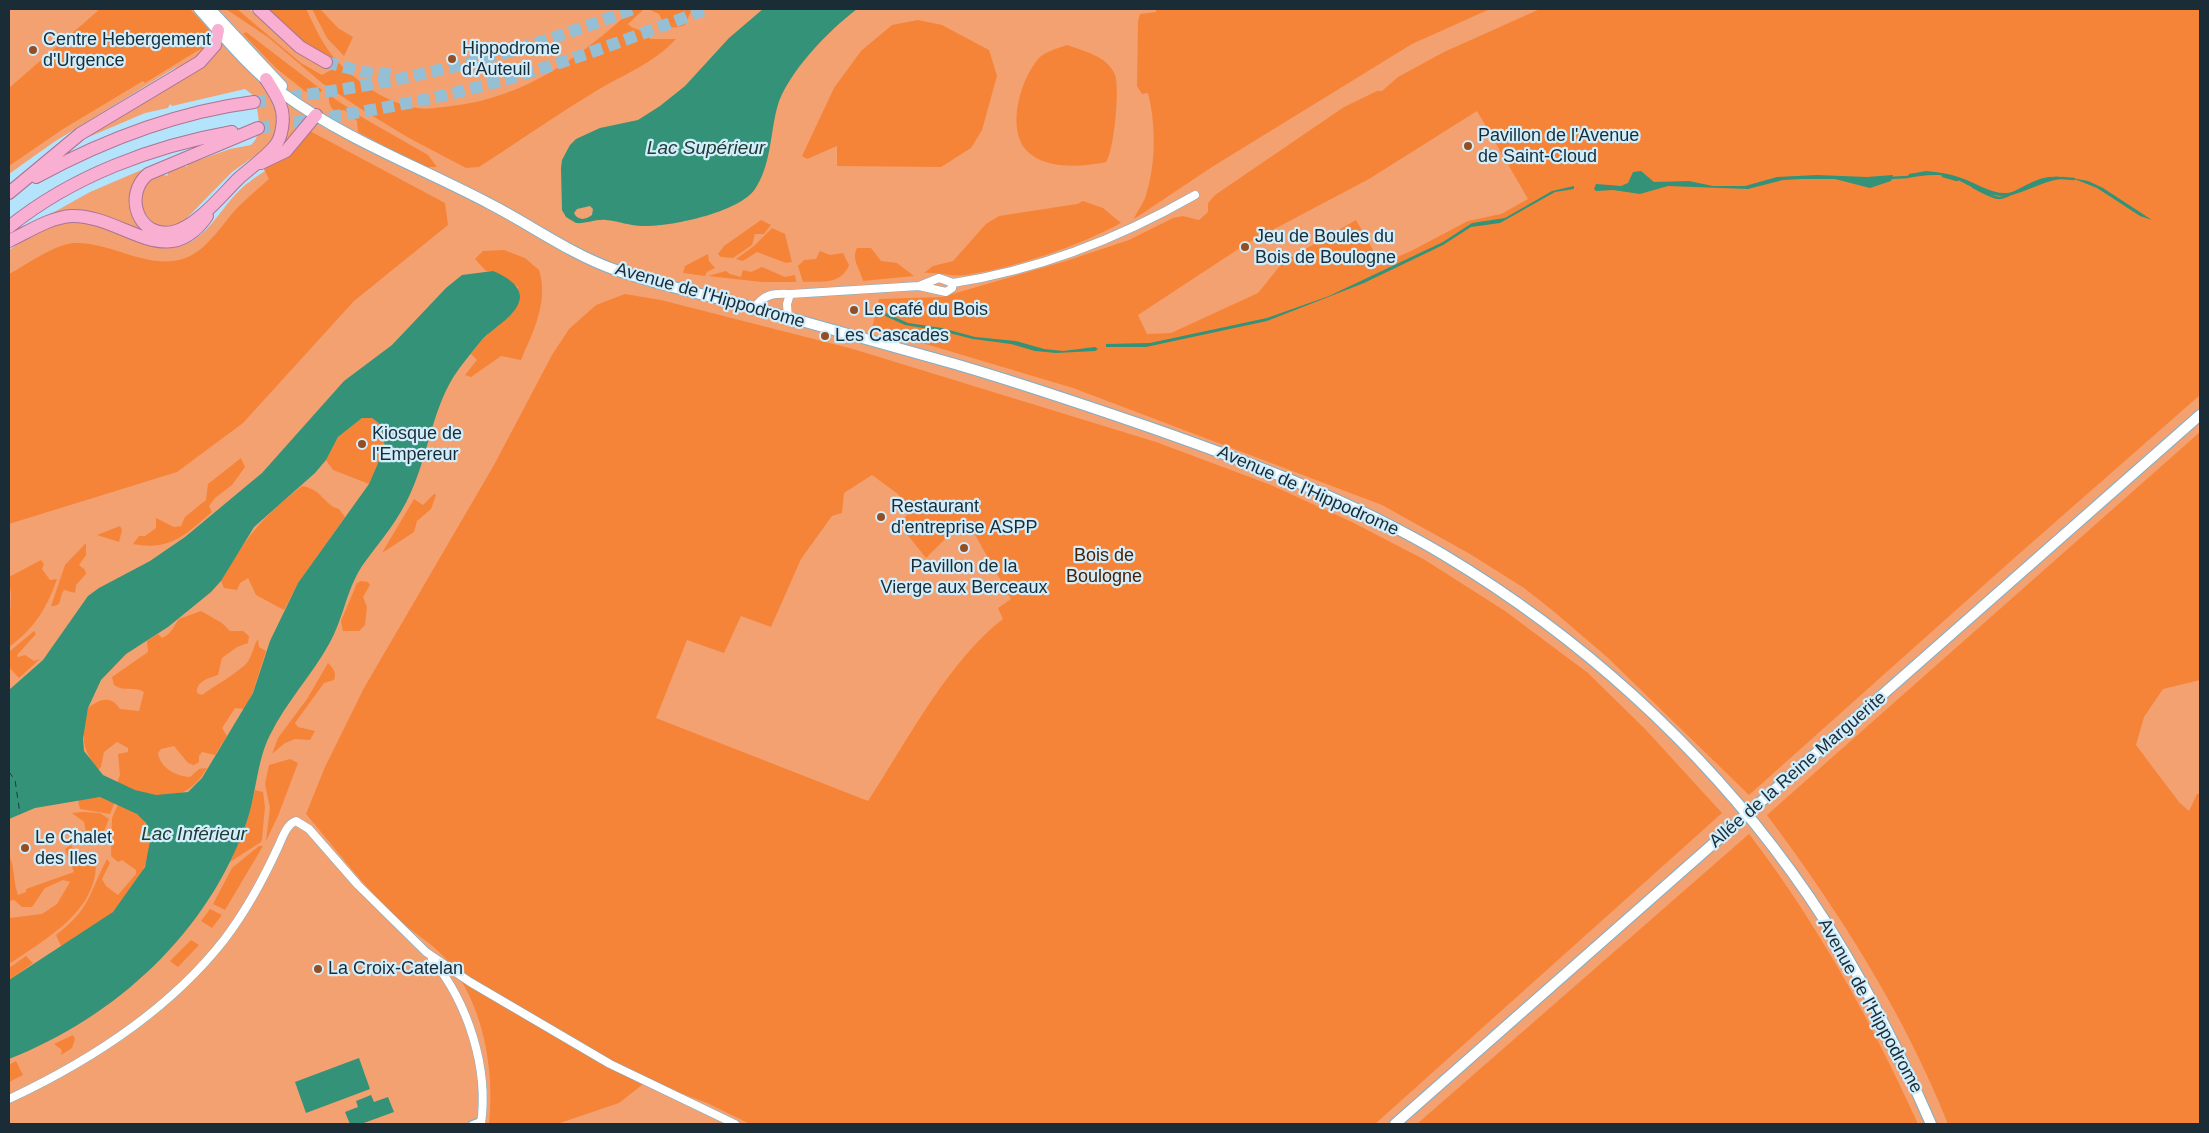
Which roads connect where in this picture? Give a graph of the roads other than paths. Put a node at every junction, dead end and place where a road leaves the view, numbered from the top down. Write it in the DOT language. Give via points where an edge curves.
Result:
graph roads {
  1 [pos="199,9"];
  2 [pos="210,9"];
  3 [pos="259,9"];
  4 [pos="218,30"];
  5 [pos="326,62"];
  6 [pos="266,79"];
  7 [pos="254,102"];
  8 [pos="302,106"];
  9 [pos="316,115"];
  10 [pos="254,166"];
  11 [pos="9,194"];
  12 [pos="1195,194"];
  13 [pos="222,196"];
  14 [pos="9,227"];
  15 [pos="9,241"];
  16 [pos="953,282"];
  17 [pos="919,286"];
  18 [pos="790,294"];
  19 [pos="754,308"];
  20 [pos="788,318"];
  21 [pos="2200,415"];
  22 [pos="1747,814"];
  23 [pos="426,952"];
  24 [pos="9,1099"];
  25 [pos="481,1122"];
  26 [pos="472,1124"];
  27 [pos="735,1124"];
  28 [pos="1395,1124"];
  29 [pos="1931,1124"];
  1 -- 4 [label="main road"];
  2 -- 8 [label="main road"];
  3 -- 5 [label="highway" via="300,47"];
  4 -- 6 [label="main road"];
  4 -- 11 [label="highway" via="215,45 200,62 80,134"];
  6 -- 8 [label="main road"];
  6 -- 10 [label="highway" via="283,108 283,127 277,142"];
  7 -- 11 [label="highway" via="178,118 126,135 54,167"];
  8 -- 9 [label="main road, Avenue de l'Hippodrome"];
  9 -- 10 [label="highway" via="286,151"];
  9 -- 19 [label="main road, Avenue de l'Hippodrome" via="368,146 478,198 611,269"];
  10 -- 13 [label="highway"];
  12 -- 16 [label="street" via="1128,230 1053,259"];
  13 -- 14 [label="highway" via="186,227 171,233 149,227 141,219 135,204 137,187 148,174 258,128 179,143 136,158 74,186"];
  13 -- 15 [label="highway" via="197,230 178,241 159,242 95,220 71,216 53,220"];
  16 -- 17 [label="street" via="939,278"];
  16 -- 17 [label="street" via="952,288 946,292"];
  17 -- 18 [label="street"];
  18 -- 19 [label="street" via="772,292"];
  18 -- 20 [label="street"];
  19 -- 20 [label="main road, Avenue de l'Hippodrome"];
  20 -- 22 [label="main road, Avenue de l'Hippodrome" via="957,364 1083,404 1208,448 1359,510 1441,553 1515,601 1585,653 1691,750"];
  21 -- 22 [label="main road, Allée de la Reine Marguerite"];
  22 -- 28 [label="main road, Allée de la Reine Marguerite"];
  22 -- 29 [label="main road, Avenue de l'Hippodrome" via="1793,873 1846,955 1906,1067"];
  23 -- 24 [label="street" via="358,885 309,829 294,821 287,828 238,921 189,977 144,1017 94,1053"];
  23 -- 25 [label="street" via="453,989 468,1026 483,1083"];
  23 -- 27 [label="street" via="470,982 610,1064"];
  25 -- 26 [label="street"];
}
